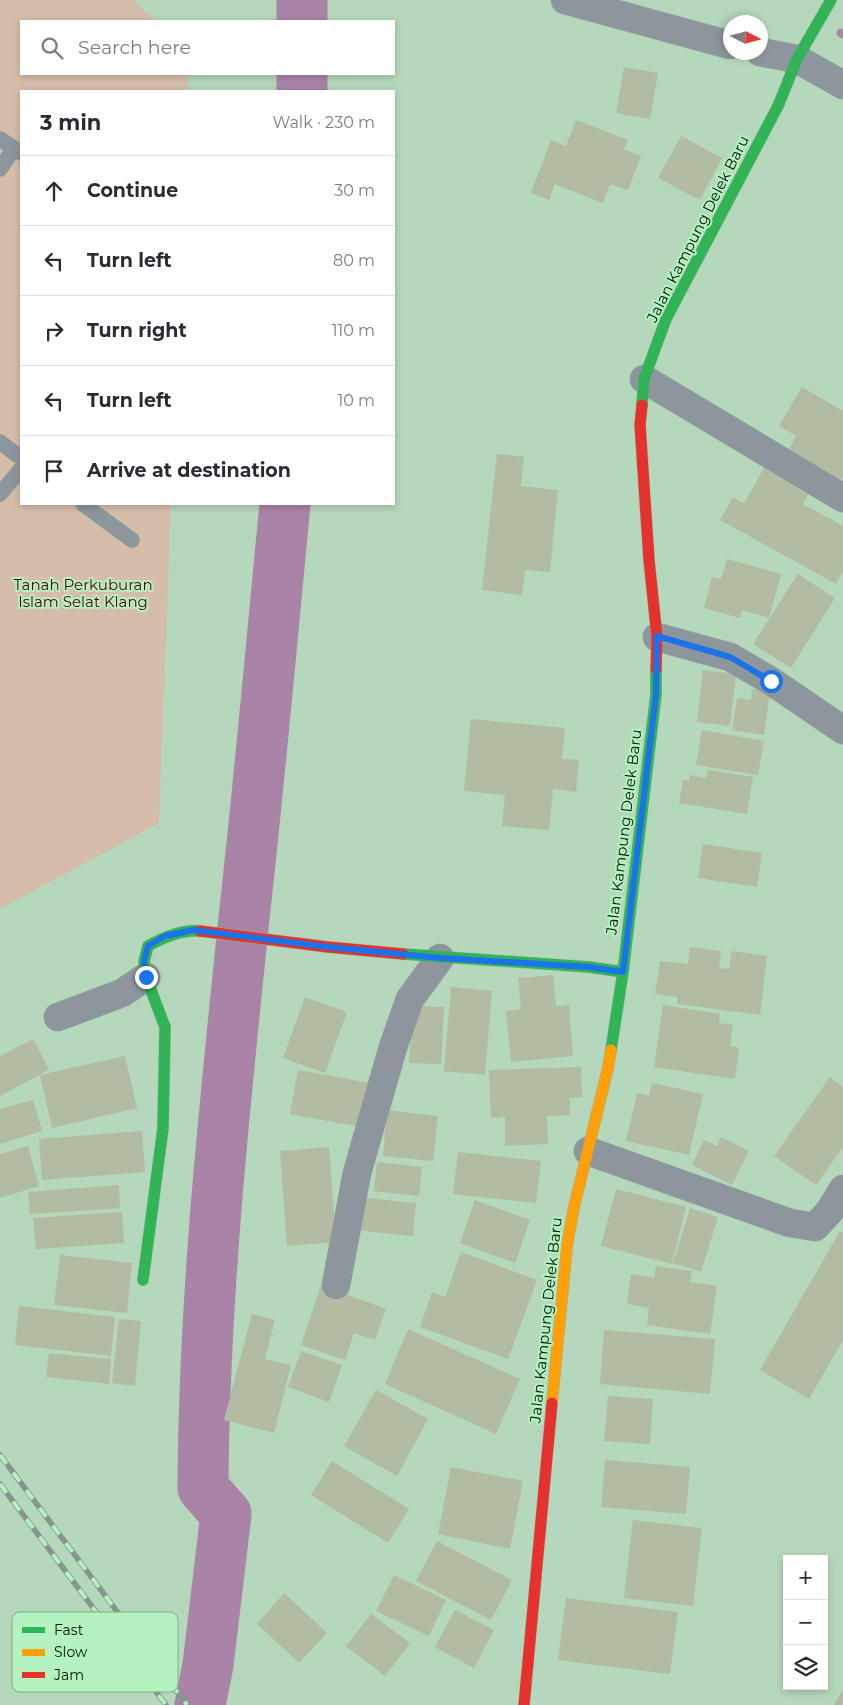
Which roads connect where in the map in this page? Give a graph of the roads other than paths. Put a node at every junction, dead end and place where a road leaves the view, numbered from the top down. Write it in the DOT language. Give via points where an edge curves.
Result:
graph roads {
  1 [pos="565,0"];
  2 [pos="831,0"];
  3 [pos="723,43"];
  4 [pos="768,54"];
  5 [pos="797,60"];
  6 [pos="843,85"];
  7 [pos="0,139"];
  8 [pos="18,150"];
  9 [pos="0,170"];
  10 [pos="644,379"];
  11 [pos="0,442"];
  12 [pos="20,457"];
  13 [pos="20,470"];
  14 [pos="0,494"];
  15 [pos="843,498"];
  16 [pos="85,505"];
  17 [pos="132,540"];
  18 [pos="657,636"];
  19 [pos="843,730"];
  20 [pos="440,958"];
  21 [pos="623,972"];
  22 [pos="146,977"];
  23 [pos="58,1016"];
  24 [pos="588,1152"];
  25 [pos="843,1189"];
  26 [pos="143,1280"];
  27 [pos="336,1285"];
  28 [pos="524,1705"];
  1 -- 3 [label="street"];
  2 -- 5 [label="street, Jalan Kampung Delek Baru"];
  4 -- 5 [label="street"];
  5 -- 6 [label="street"];
  5 -- 10 [label="street, Jalan Kampung Delek Baru" via="778,106 666,319"];
  7 -- 8 [label="lane"];
  8 -- 9 [label="lane"];
  10 -- 15 [label="street"];
  10 -- 18 [label="street, Jalan Kampung Delek Baru" via="640,425"];
  11 -- 12 [label="lane"];
  13 -- 14 [label="lane"];
  16 -- 17 [label="lane"];
  18 -- 19 [label="street" via="730,657"];
  18 -- 21 [label="street, Jalan Kampung Delek Baru" via="656,694"];
  20 -- 21 [label="street"];
  20 -- 22 [label="street" via="193,930 165,936 148,946 144,962"];
  20 -- 27 [label="street" via="410,999 393,1046 356,1173"];
  21 -- 24 [label="street, Jalan Kampung Delek Baru" via="608,1068"];
  22 -- 23 [label="street" via="122,993"];
  22 -- 26 [label="street" via="165,1027 163,1128"];
  24 -- 25 [label="street" via="790,1223 815,1227"];
  24 -- 28 [label="street, Jalan Kampung Delek Baru" via="567,1246"];
}
